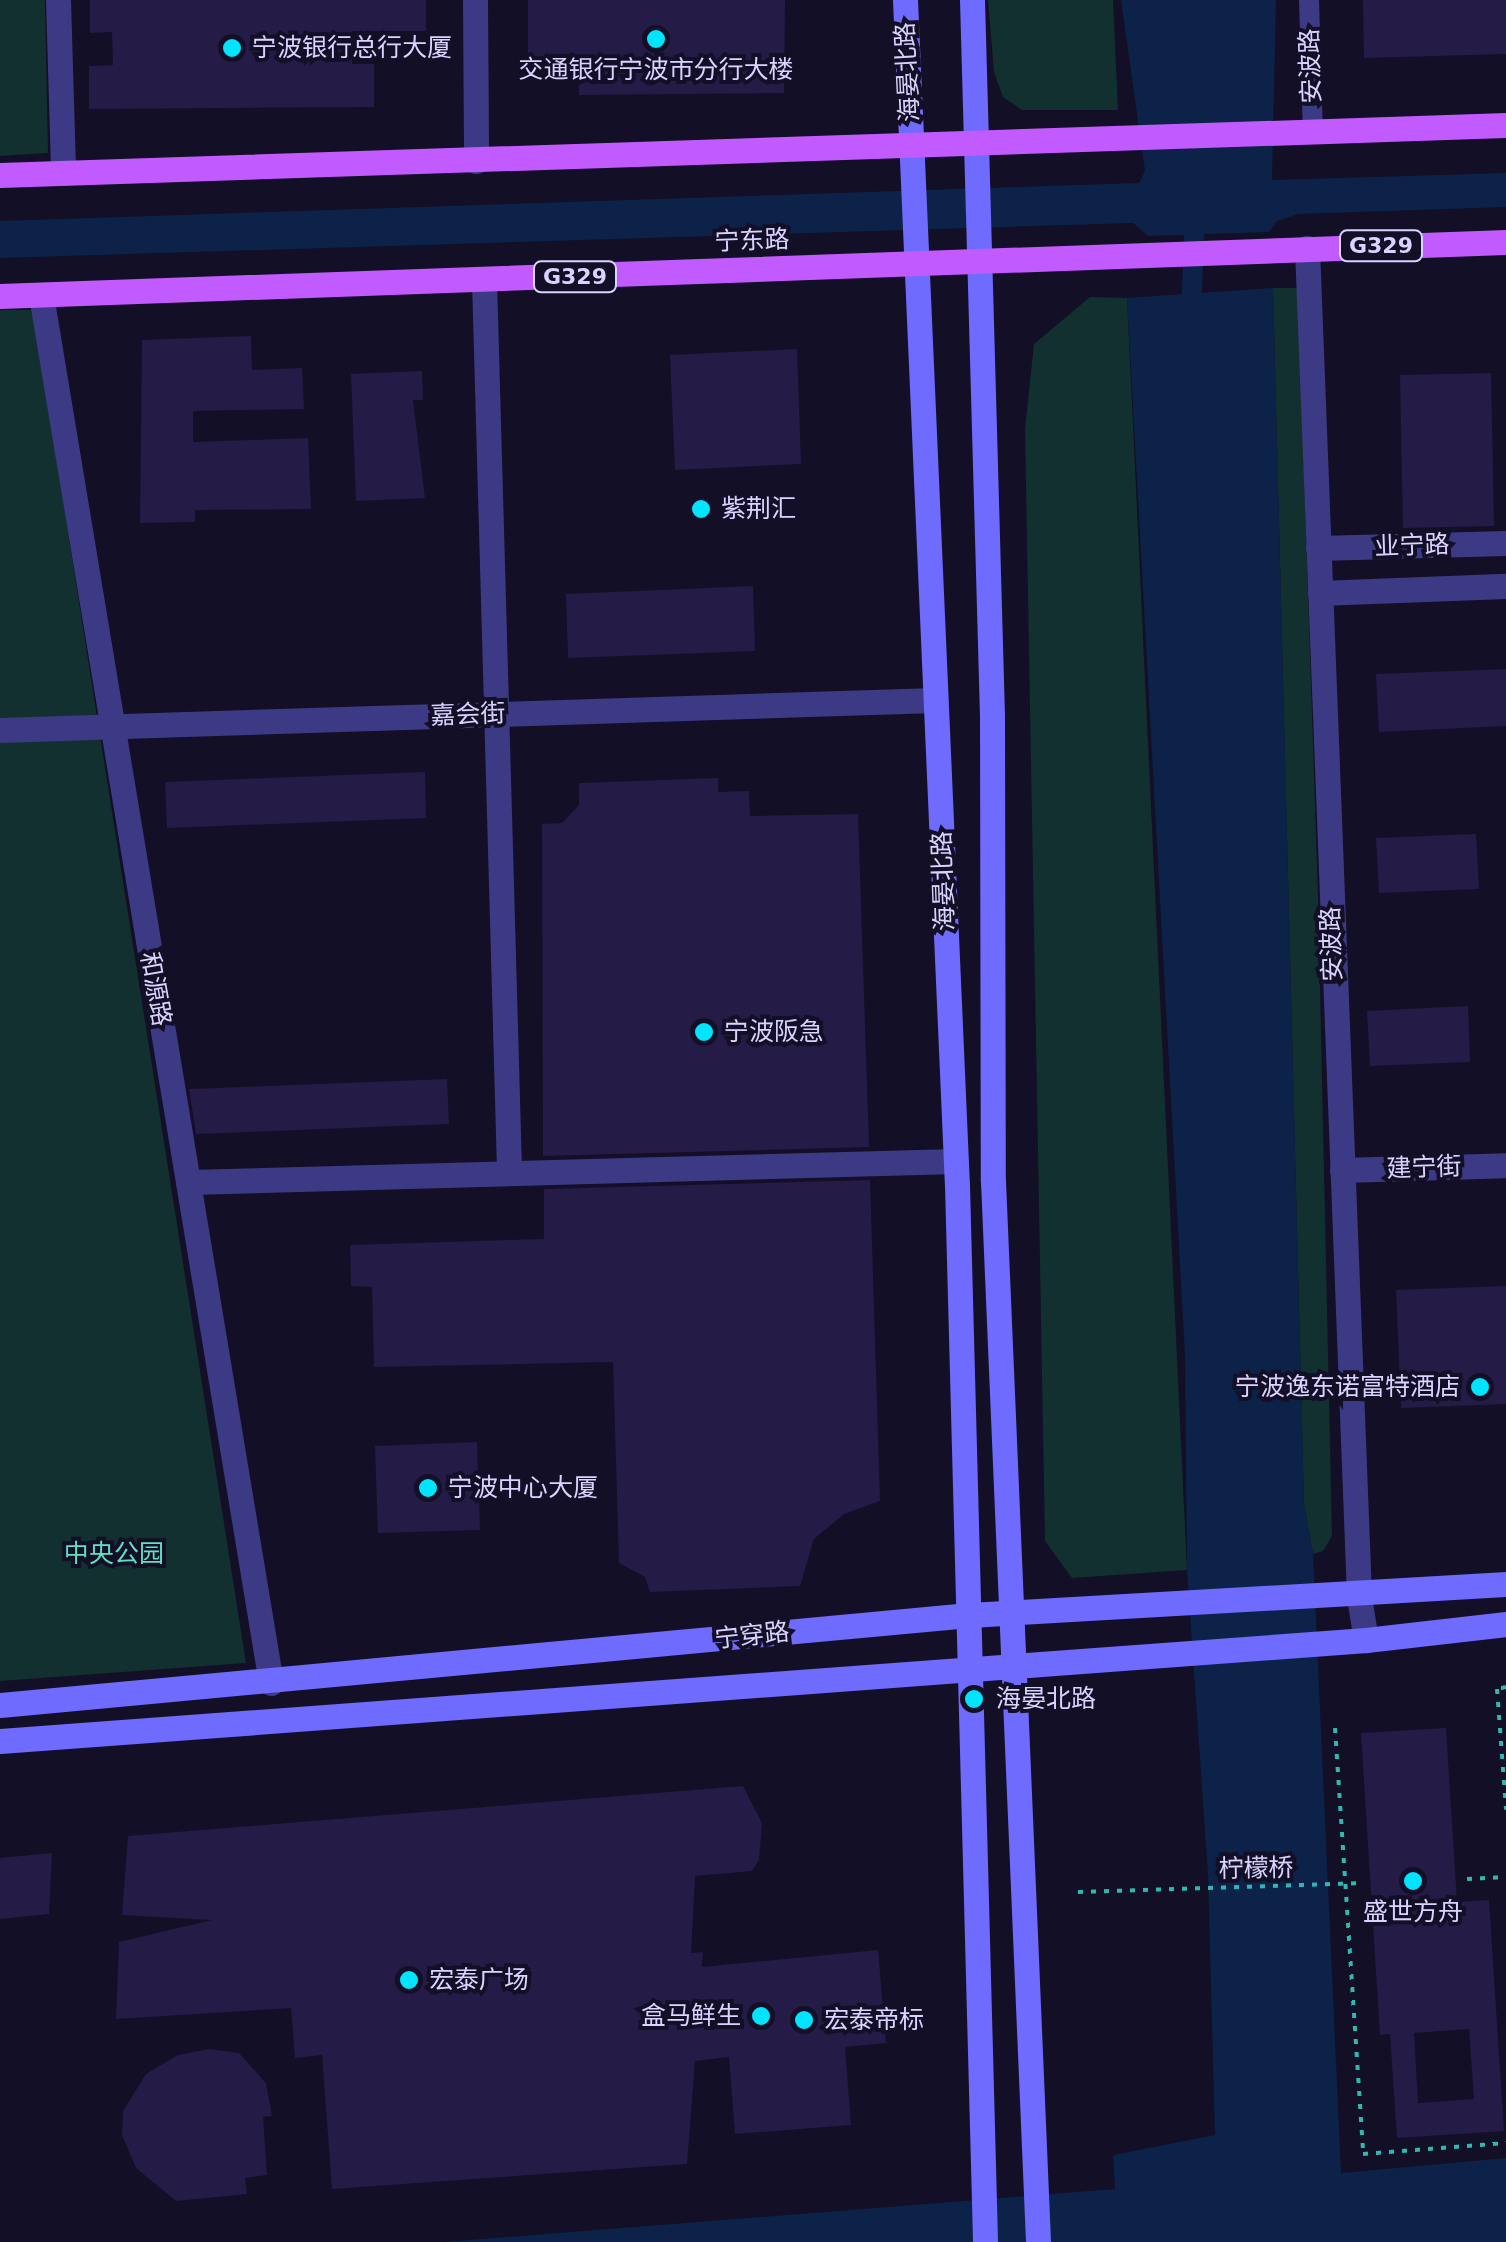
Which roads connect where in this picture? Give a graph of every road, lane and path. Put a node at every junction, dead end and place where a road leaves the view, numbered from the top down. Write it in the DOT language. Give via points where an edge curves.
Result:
graph roads {
  1 [pos="58,0"];
  2 [pos="475,0"];
  3 [pos="905,0"];
  4 [pos="972,0"];
  5 [pos="1309,0"];
  6 [pos="1506,125"];
  7 [pos="1313,131"];
  8 [pos="974,143"];
  9 [pos="912,144"];
  10 [pos="476,161"];
  11 [pos="63,173"];
  12 [pos="0,174"];
  13 [pos="1506,242"];
  14 [pos="1307,248"];
  15 [pos="980,263"];
  16 [pos="918,266"];
  17 [pos="484,280"];
  18 [pos="40,295"];
  19 [pos="0,296"];
  20 [pos="1506,544"];
  21 [pos="1318,548"];
  22 [pos="1506,586"];
  23 [pos="1320,592"];
  24 [pos="936,700"];
  25 [pos="496,714"];
  26 [pos="111,727"];
  27 [pos="0,730"];
  28 [pos="956,1161"];
  29 [pos="1506,1165"];
  30 [pos="509,1169"];
  31 [pos="1342,1170"];
  32 [pos="188,1182"];
  33 [pos="1506,1584"];
  34 [pos="1359,1597"];
  35 [pos="1013,1612"];
  36 [pos="969,1615"];
  37 [pos="1506,1624"];
  38 [pos="1366,1640"];
  39 [pos="1016,1663"];
  40 [pos="970,1666"];
  41 [pos="271,1683"];
  42 [pos="1506,1688"];
  43 [pos="0,1704"];
  44 [pos="1335,1728"];
  45 [pos="0,1741"];
  46 [pos="1506,1810"];
  47 [pos="1506,1876"];
  48 [pos="1468,1879"];
  49 [pos="1364,1883"];
  50 [pos="1341,1884"];
  51 [pos="1078,1892"];
  52 [pos="1506,2143"];
  53 [pos="985,2242"];
  54 [pos="1038,2242"];
  1 -- 11 [label="street"];
  2 -- 10 [label="street"];
  3 -- 9 [label="main road, 海晏北路"];
  4 -- 8 [label="main road, 海晏北路"];
  5 -- 7 [label="street, 安波路"];
  6 -- 7 [label="main road"];
  7 -- 8 [label="main road"];
  8 -- 9 [label="main road"];
  8 -- 15 [label="main road, 海晏北路"];
  9 -- 10 [label="main road"];
  9 -- 16 [label="main road, 海晏北路"];
  10 -- 11 [label="main road"];
  11 -- 12 [label="main road"];
  13 -- 14 [label="main road, 宁东路 / G329"];
  14 -- 15 [label="main road, 宁东路 / G329"];
  14 -- 21 [label="street, 安波路"];
  15 -- 16 [label="main road, 宁东路 / G329"];
  15 -- 35 [label="main road, 海晏北路" via="992,716 993,1181"];
  16 -- 17 [label="main road, 宁东路 / G329"];
  16 -- 24 [label="main road, 海晏北路"];
  17 -- 18 [label="main road, 宁东路 / G329"];
  17 -- 25 [label="street"];
  18 -- 19 [label="main road, 宁东路 / G329"];
  18 -- 26 [label="street, 和源路"];
  20 -- 21 [label="street, 业宁路"];
  21 -- 23 [label="street, 安波路"];
  22 -- 23 [label="street, 业宁路"];
  23 -- 31 [label="street, 安波路"];
  24 -- 25 [label="street, 嘉会街"];
  24 -- 28 [label="main road, 海晏北路"];
  25 -- 26 [label="street, 嘉会街"];
  25 -- 30 [label="street"];
  26 -- 27 [label="street, 嘉会街"];
  26 -- 32 [label="street, 和源路"];
  28 -- 30 [label="street"];
  28 -- 36 [label="main road, 海晏北路"];
  29 -- 31 [label="street, 建宁街"];
  30 -- 32 [label="street"];
  31 -- 34 [label="street, 安波路"];
  32 -- 41 [label="street, 和源路"];
  33 -- 34 [label="main road, 宁穿路"];
  34 -- 35 [label="main road, 宁穿路"];
  34 -- 38 [label="street, 安波路"];
  35 -- 36 [label="main road, 宁穿路"];
  35 -- 39 [label="main road, 海晏北路"];
  36 -- 40 [label="main road, 海晏北路"];
  36 -- 41 [label="main road, 宁穿路"];
  37 -- 38 [label="main road, 宁穿路"];
  38 -- 39 [label="main road, 宁穿路"];
  39 -- 40 [label="main road, 宁穿路"];
  39 -- 54 [label="main road, 海晏北路"];
  40 -- 45 [label="main road, 宁穿路"];
  40 -- 53 [label="main road, 海晏北路"];
  41 -- 43 [label="main road, 宁穿路"];
  42 -- 46 [label="path" via="1497,1689"];
  44 -- 50 [label="path"];
  47 -- 48 [label="path"];
  49 -- 50 [label="path, 柠檬桥"];
  50 -- 51 [label="path, 柠檬桥"];
  50 -- 52 [label="path" via="1363,2154"];
}
